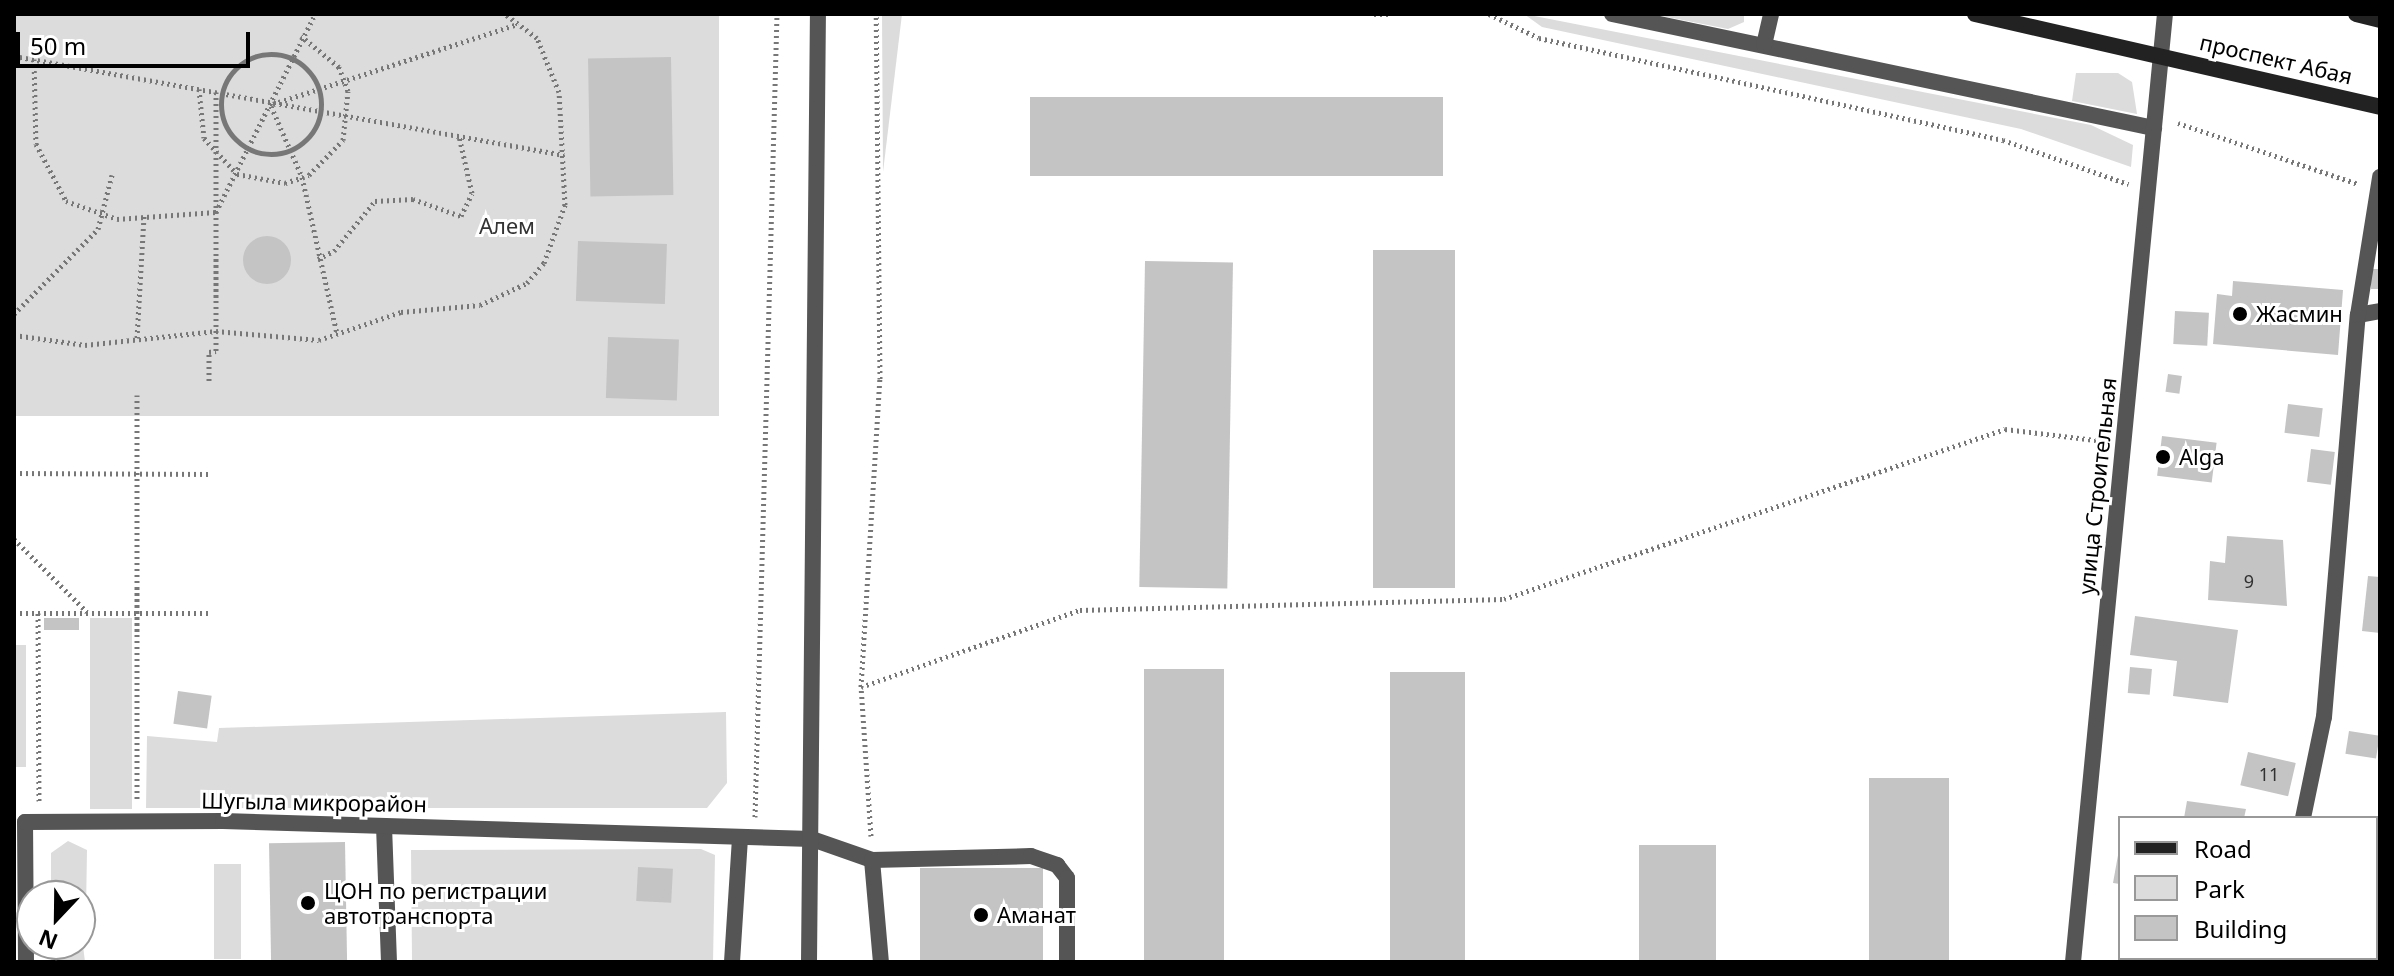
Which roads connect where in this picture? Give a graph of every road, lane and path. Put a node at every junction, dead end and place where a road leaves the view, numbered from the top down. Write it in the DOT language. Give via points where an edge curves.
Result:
graph roads {
  1 [pos="315,14"];
  2 [pos="505,14"];
  3 [pos="777,14"];
  4 [pos="818,14"];
  5 [pos="876,14"];
  6 [pos="1374,14"];
  7 [pos="1491,14"];
  8 [pos="1612,14"];
  9 [pos="1771,14"];
  10 [pos="1975,14"];
  11 [pos="2165,14"];
  12 [pos="2356,14"];
  13 [pos="1388,15"];
  14 [pos="2380,20"];
  15 [pos="519,24"];
  16 [pos="301,36"];
  17 [pos="1764,45"];
  18 [pos="2162,55"];
  19 [pos="14,56"];
  20 [pos="291,58"];
  21 [pos="34,59"];
  22 [pos="344,80"];
  23 [pos="199,89"];
  24 [pos="319,89"];
  25 [pos="219,93"];
  26 [pos="271,105"];
  27 [pos="2380,107"];
  28 [pos="321,112"];
  29 [pos="350,116"];
  30 [pos="2154,122"];
  31 [pos="459,136"];
  32 [pos="252,149"];
  33 [pos="290,150"];
  34 [pos="564,155"];
  35 [pos="216,157"];
  36 [pos="112,175"];
  37 [pos="240,176"];
  38 [pos="302,177"];
  39 [pos="2379,184"];
  40 [pos="2147,192"];
  41 [pos="216,212"];
  42 [pos="103,216"];
  43 [pos="144,216"];
  44 [pos="318,259"];
  45 [pos="2380,311"];
  46 [pos="14,314"];
  47 [pos="2358,315"];
  48 [pos="216,331"];
  49 [pos="337,334"];
  50 [pos="14,335"];
  51 [pos="137,338"];
  52 [pos="209,381"];
  53 [pos="137,395"];
  54 [pos="2123,443"];
  55 [pos="14,473"];
  56 [pos="137,473"];
  57 [pos="209,474"];
  58 [pos="14,539"];
  59 [pos="14,613"];
  60 [pos="38,613"];
  61 [pos="88,613"];
  62 [pos="139,613"];
  63 [pos="209,613"];
  64 [pos="861,687"];
  65 [pos="2303,816"];
  66 [pos="39,822"];
  67 [pos="137,822"];
  68 [pos="384,826"];
  69 [pos="747,837"];
  70 [pos="812,839"];
  71 [pos="872,860"];
  72 [pos="26,962"];
  73 [pos="389,962"];
  74 [pos="732,962"];
  75 [pos="809,962"];
  76 [pos="881,962"];
  77 [pos="1067,962"];
  78 [pos="2073,962"];
  1 -- 16 [label="path"];
  2 -- 15 [label="path"];
  3 -- 69 [label="path"];
  4 -- 70 [label="street"];
  5 -- 64 [label="path" via="880,379"];
  6 -- 13 [label="path"];
  7 -- 40 [label="path" via="1539,38 2003,140"];
  8 -- 17 [label="street"];
  9 -- 17 [label="street"];
  10 -- 18 [label="main road, проспект Абая"];
  11 -- 18 [label="street, улица Строительная"];
  12 -- 14 [label="main road"];
  15 -- 22 [label="path"];
  15 -- 34 [label="path" via="552,61"];
  16 -- 20 [label="path"];
  16 -- 22 [label="path" via="322,48"];
  17 -- 30 [label="street"];
  18 -- 27 [label="main road, проспект Абая"];
  18 -- 30 [label="street, улица Строительная"];
  19 -- 21 [label="path"];
  20 -- 24 [label="path"];
  20 -- 25 [label="path" via="255,56 230,75"];
  20 -- 26 [label="path"];
  21 -- 23 [label="path"];
  21 -- 42 [label="path" via="36,144 47,176 66,201"];
  22 -- 24 [label="path"];
  22 -- 29 [label="path"];
  23 -- 25 [label="path"];
  23 -- 35 [label="path" via="200,126"];
  24 -- 26 [label="path"];
  24 -- 28 [label="path"];
  25 -- 26 [label="path"];
  25 -- 32 [label="path" via="224,120"];
  25 -- 35 [label="path"];
  26 -- 28 [label="path"];
  26 -- 32 [label="path"];
  26 -- 33 [label="path"];
  28 -- 29 [label="path"];
  28 -- 33 [label="path" via="307,140"];
  29 -- 31 [label="path"];
  29 -- 38 [label="path" via="328,160"];
  30 -- 39 [label="path"];
  30 -- 40 [label="street, улица Строительная"];
  31 -- 34 [label="path"];
  31 -- 44 [label="path" via="472,193 461,216 405,197 375,201 334,251"];
  32 -- 33 [label="path"];
  32 -- 37 [label="path"];
  33 -- 38 [label="path"];
  34 -- 49 [label="path" via="558,233 527,283 480,305 401,312"];
  35 -- 37 [label="path"];
  35 -- 41 [label="path"];
  36 -- 42 [label="path"];
  37 -- 38 [label="path" via="260,182"];
  37 -- 41 [label="path"];
  38 -- 44 [label="path"];
  39 -- 47 [label="street"];
  40 -- 54 [label="street, улица Строительная"];
  41 -- 43 [label="path"];
  41 -- 48 [label="path"];
  42 -- 43 [label="path"];
  42 -- 46 [label="path"];
  43 -- 51 [label="path"];
  44 -- 49 [label="path"];
  45 -- 47 [label="street"];
  47 -- 65 [label="street" via="2324,717"];
  48 -- 49 [label="path" via="290,340"];
  48 -- 51 [label="path"];
  48 -- 52 [label="path"];
  50 -- 51 [label="path" via="85,345"];
  53 -- 56 [label="path"];
  54 -- 64 [label="path" via="2005,429 1504,599 1080,610"];
  54 -- 78 [label="street, улица Строительная"];
  55 -- 56 [label="path"];
  56 -- 57 [label="path"];
  56 -- 62 [label="path"];
  58 -- 61 [label="path"];
  59 -- 60 [label="path"];
  60 -- 61 [label="path"];
  60 -- 66 [label="path"];
  61 -- 62 [label="path"];
  62 -- 63 [label="path"];
  62 -- 67 [label="path"];
  64 -- 71 [label="path"];
  66 -- 67 [label="street, Шугыла микрорайон"];
  66 -- 72 [label="street" via="25,822"];
  67 -- 68 [label="street, Шугыла микрорайон"];
  68 -- 69 [label="street, Шугыла микрорайон"];
  68 -- 73 [label="street"];
  69 -- 70 [label="street, Шугыла микрорайон"];
  69 -- 74 [label="street"];
  70 -- 71 [label="street, Шугыла микрорайон"];
  70 -- 75 [label="street"];
  71 -- 76 [label="street"];
  71 -- 77 [label="street" via="1031,856 1057,865 1067,878"];
}
